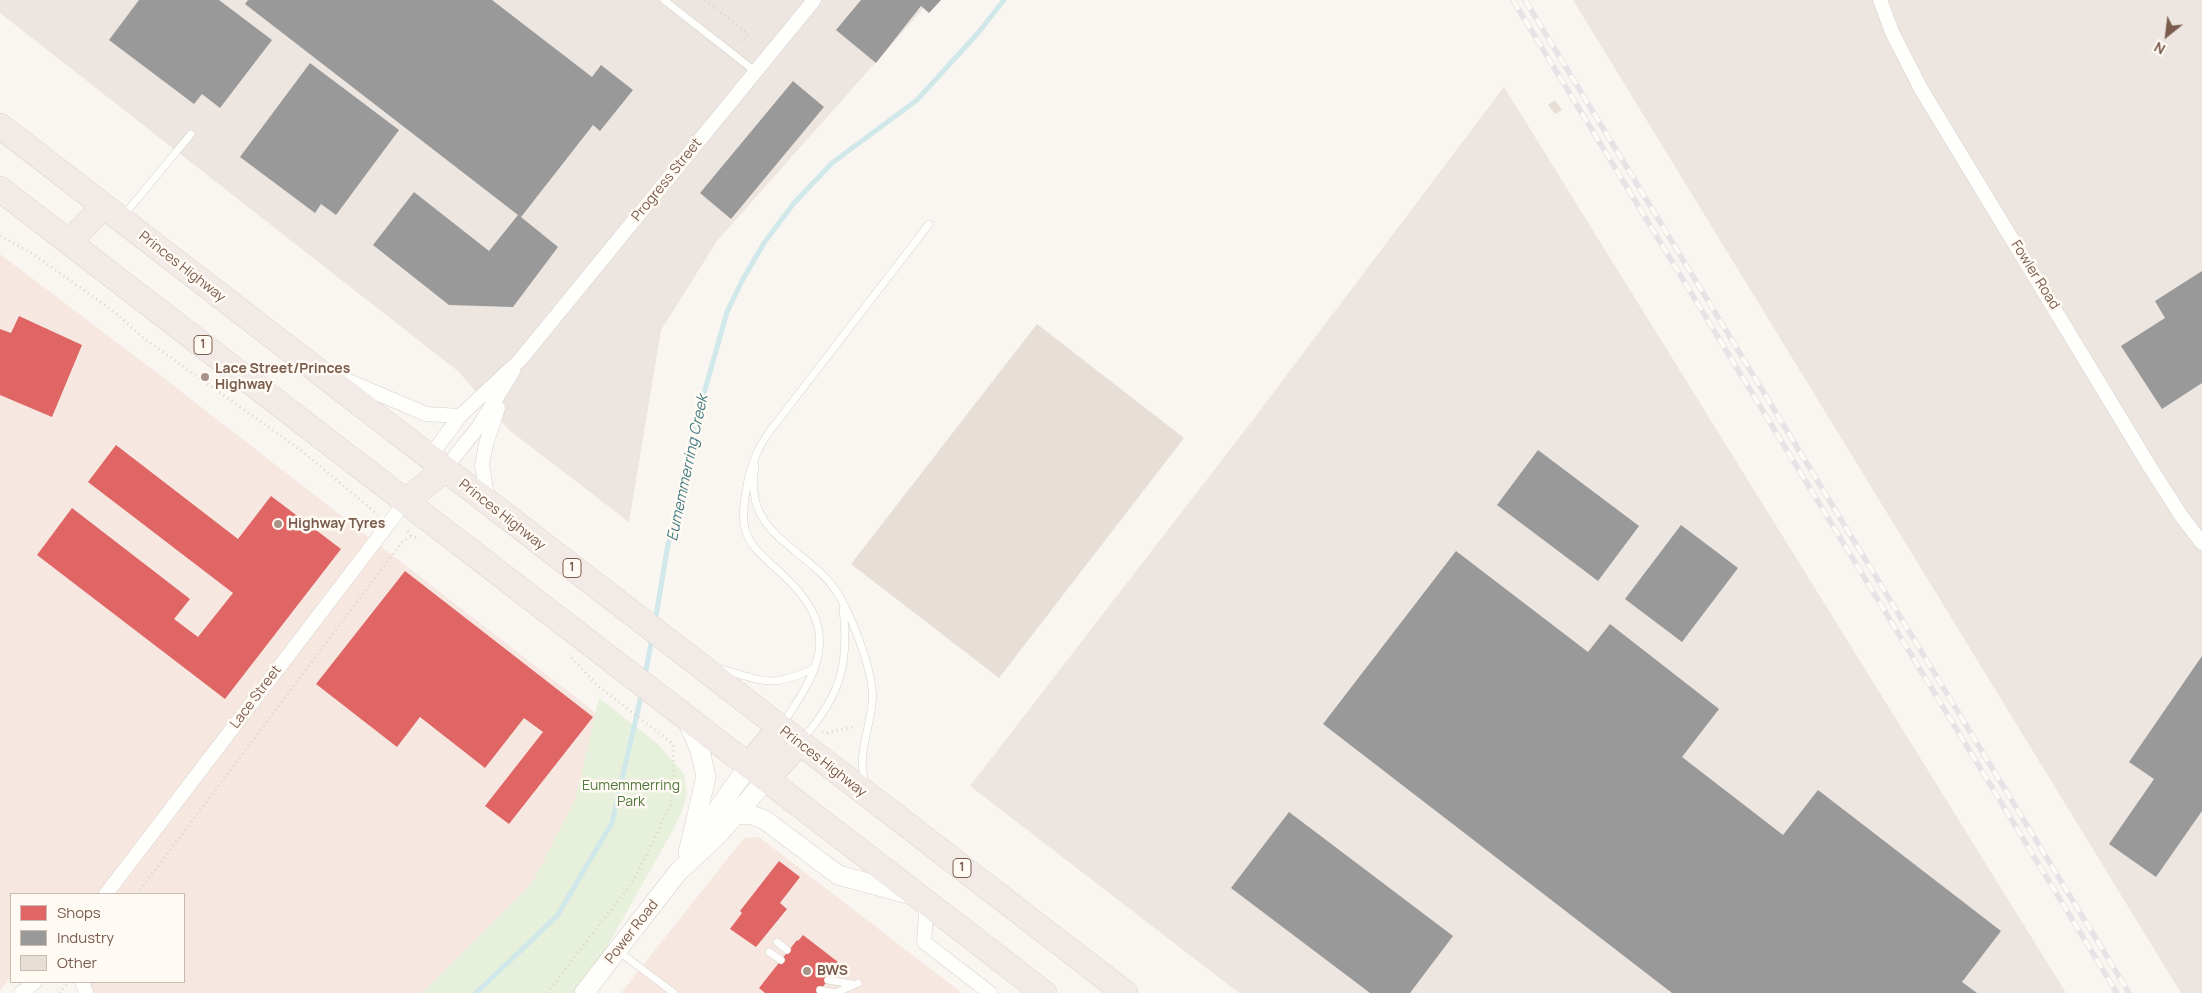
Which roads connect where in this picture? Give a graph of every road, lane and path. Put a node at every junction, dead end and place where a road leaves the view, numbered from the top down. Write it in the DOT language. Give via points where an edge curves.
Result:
graph roads {
  1 [pos="664,0"];
  2 [pos="705,0"];
  3 [pos="814,0"];
  4 [pos="1880,0"];
  5 [pos="732,54"];
  6 [pos="756,72"];
  7 [pos="0,126"];
  8 [pos="191,134"];
  9 [pos="0,189"];
  10 [pos="112,213"];
  11 [pos="929,224"];
  12 [pos="0,236"];
  13 [pos="69,242"];
  14 [pos="520,360"];
  15 [pos="306,362"];
  16 [pos="504,388"];
  17 [pos="460,416"];
  18 [pos="770,431"];
  19 [pos="437,464"];
  20 [pos="406,501"];
  21 [pos="489,504"];
  22 [pos="390,522"];
  23 [pos="411,536"];
  24 [pos="423,541"];
  25 [pos="2202,543"];
  26 [pos="842,601"];
  27 [pos="566,651"];
  28 [pos="687,657"];
  29 [pos="815,668"];
  30 [pos="678,711"];
  31 [pos="862,726"];
  32 [pos="821,732"];
  33 [pos="789,736"];
  34 [pos="758,772"];
  35 [pos="870,799"];
  36 [pos="737,814"];
  37 [pos="688,853"];
  38 [pos="678,871"];
  39 [pos="107,893"];
  40 [pos="138,893"];
  41 [pos="922,899"];
  42 [pos="777,942"];
  43 [pos="618,950"];
  44 [pos="788,950"];
  45 [pos="770,952"];
  46 [pos="780,960"];
  47 [pos="828,980"];
  48 [pos="34,983"];
  49 [pos="68,983"];
  50 [pos="822,992"];
  51 [pos="21,993"];
  52 [pos="59,993"];
  53 [pos="547,993"];
  54 [pos="584,993"];
  55 [pos="674,993"];
  56 [pos="990,993"];
  57 [pos="1044,993"];
  58 [pos="1125,993"];
  1 -- 5 [label="lane"];
  2 -- 5 [label="path" via="748,34"];
  3 -- 6 [label="street, Progress Street"];
  4 -- 25 [label="street, Fowler Road" via="1896,41 1921,89 2150,467"];
  5 -- 6 [label="lane"];
  6 -- 14 [label="street, Progress Street"];
  7 -- 10 [label="highway, Princes Highway / 1"];
  8 -- 10 [label="lane"];
  9 -- 13 [label="highway, 1"];
  10 -- 13 [label="highway"];
  10 -- 15 [label="highway, Princes Highway / 1"];
  11 -- 18 [label="lane"];
  12 -- 22 [label="path" via="33,254 116,313 144,338 302,451 361,503"];
  13 -- 20 [label="highway, 1"];
  14 -- 16 [label="street, Progress Street"];
  14 -- 17 [label="street, Progress Street"];
  15 -- 17 [label="street" via="426,414"];
  15 -- 19 [label="highway, Princes Highway / 1"];
  16 -- 19 [label="street, Progress Street" via="479,426"];
  16 -- 21 [label="street" via="482,465"];
  17 -- 19 [label="street, Progress Street"];
  18 -- 26 [label="lane" via="758,454 754,473 754,494 759,513 776,536 828,579"];
  18 -- 29 [label="lane" via="758,447 751,465 744,522 757,550 790,582 813,612 820,641"];
  19 -- 20 [label="highway"];
  19 -- 21 [label="highway, Princes Highway / 1"];
  20 -- 22 [label="street, Lace Street"];
  20 -- 30 [label="highway, 1"];
  21 -- 28 [label="highway, Princes Highway / 1"];
  22 -- 23 [label="path" via="410,532"];
  22 -- 39 [label="street, Lace Street"];
  23 -- 24 [label="path"];
  23 -- 40 [label="path" via="402,542"];
  26 -- 33 [label="lane" via="846,649 841,678 824,713"];
  26 -- 35 [label="lane" via="872,685 872,704 861,765"];
  27 -- 53 [label="path" via="598,686 673,744 674,782 670,804 634,880"];
  28 -- 29 [label="lane" via="773,682 787,680"];
  28 -- 33 [label="highway, Princes Highway / 1"];
  29 -- 33 [label="lane"];
  30 -- 34 [label="highway, 1"];
  30 -- 37 [label="main road" via="700,750 706,777"];
  31 -- 32 [label="path" via="827,734"];
  33 -- 34 [label="highway"];
  33 -- 35 [label="highway, Princes Highway / 1"];
  34 -- 36 [label="main road, Power Road"];
  34 -- 37 [label="main road, Power Road" via="731,789"];
  34 -- 41 [label="highway, 1"];
  35 -- 58 [label="highway, Princes Highway / 1"];
  36 -- 38 [label="main road, Power Road"];
  36 -- 41 [label="main road" via="765,820 838,875"];
  37 -- 38 [label="main road, Power Road"];
  38 -- 43 [label="main road, Power Road"];
  41 -- 56 [label="street" via="926,914 924,942"];
  41 -- 57 [label="highway, 1"];
  42 -- 44 [label="lane"];
  43 -- 54 [label="main road, Power Road"];
  43 -- 55 [label="lane"];
  45 -- 46 [label="lane"];
  47 -- 50 [label="lane" via="858,983 836,993"];
  48 -- 51 [label="street"];
  49 -- 52 [label="path"];
}
